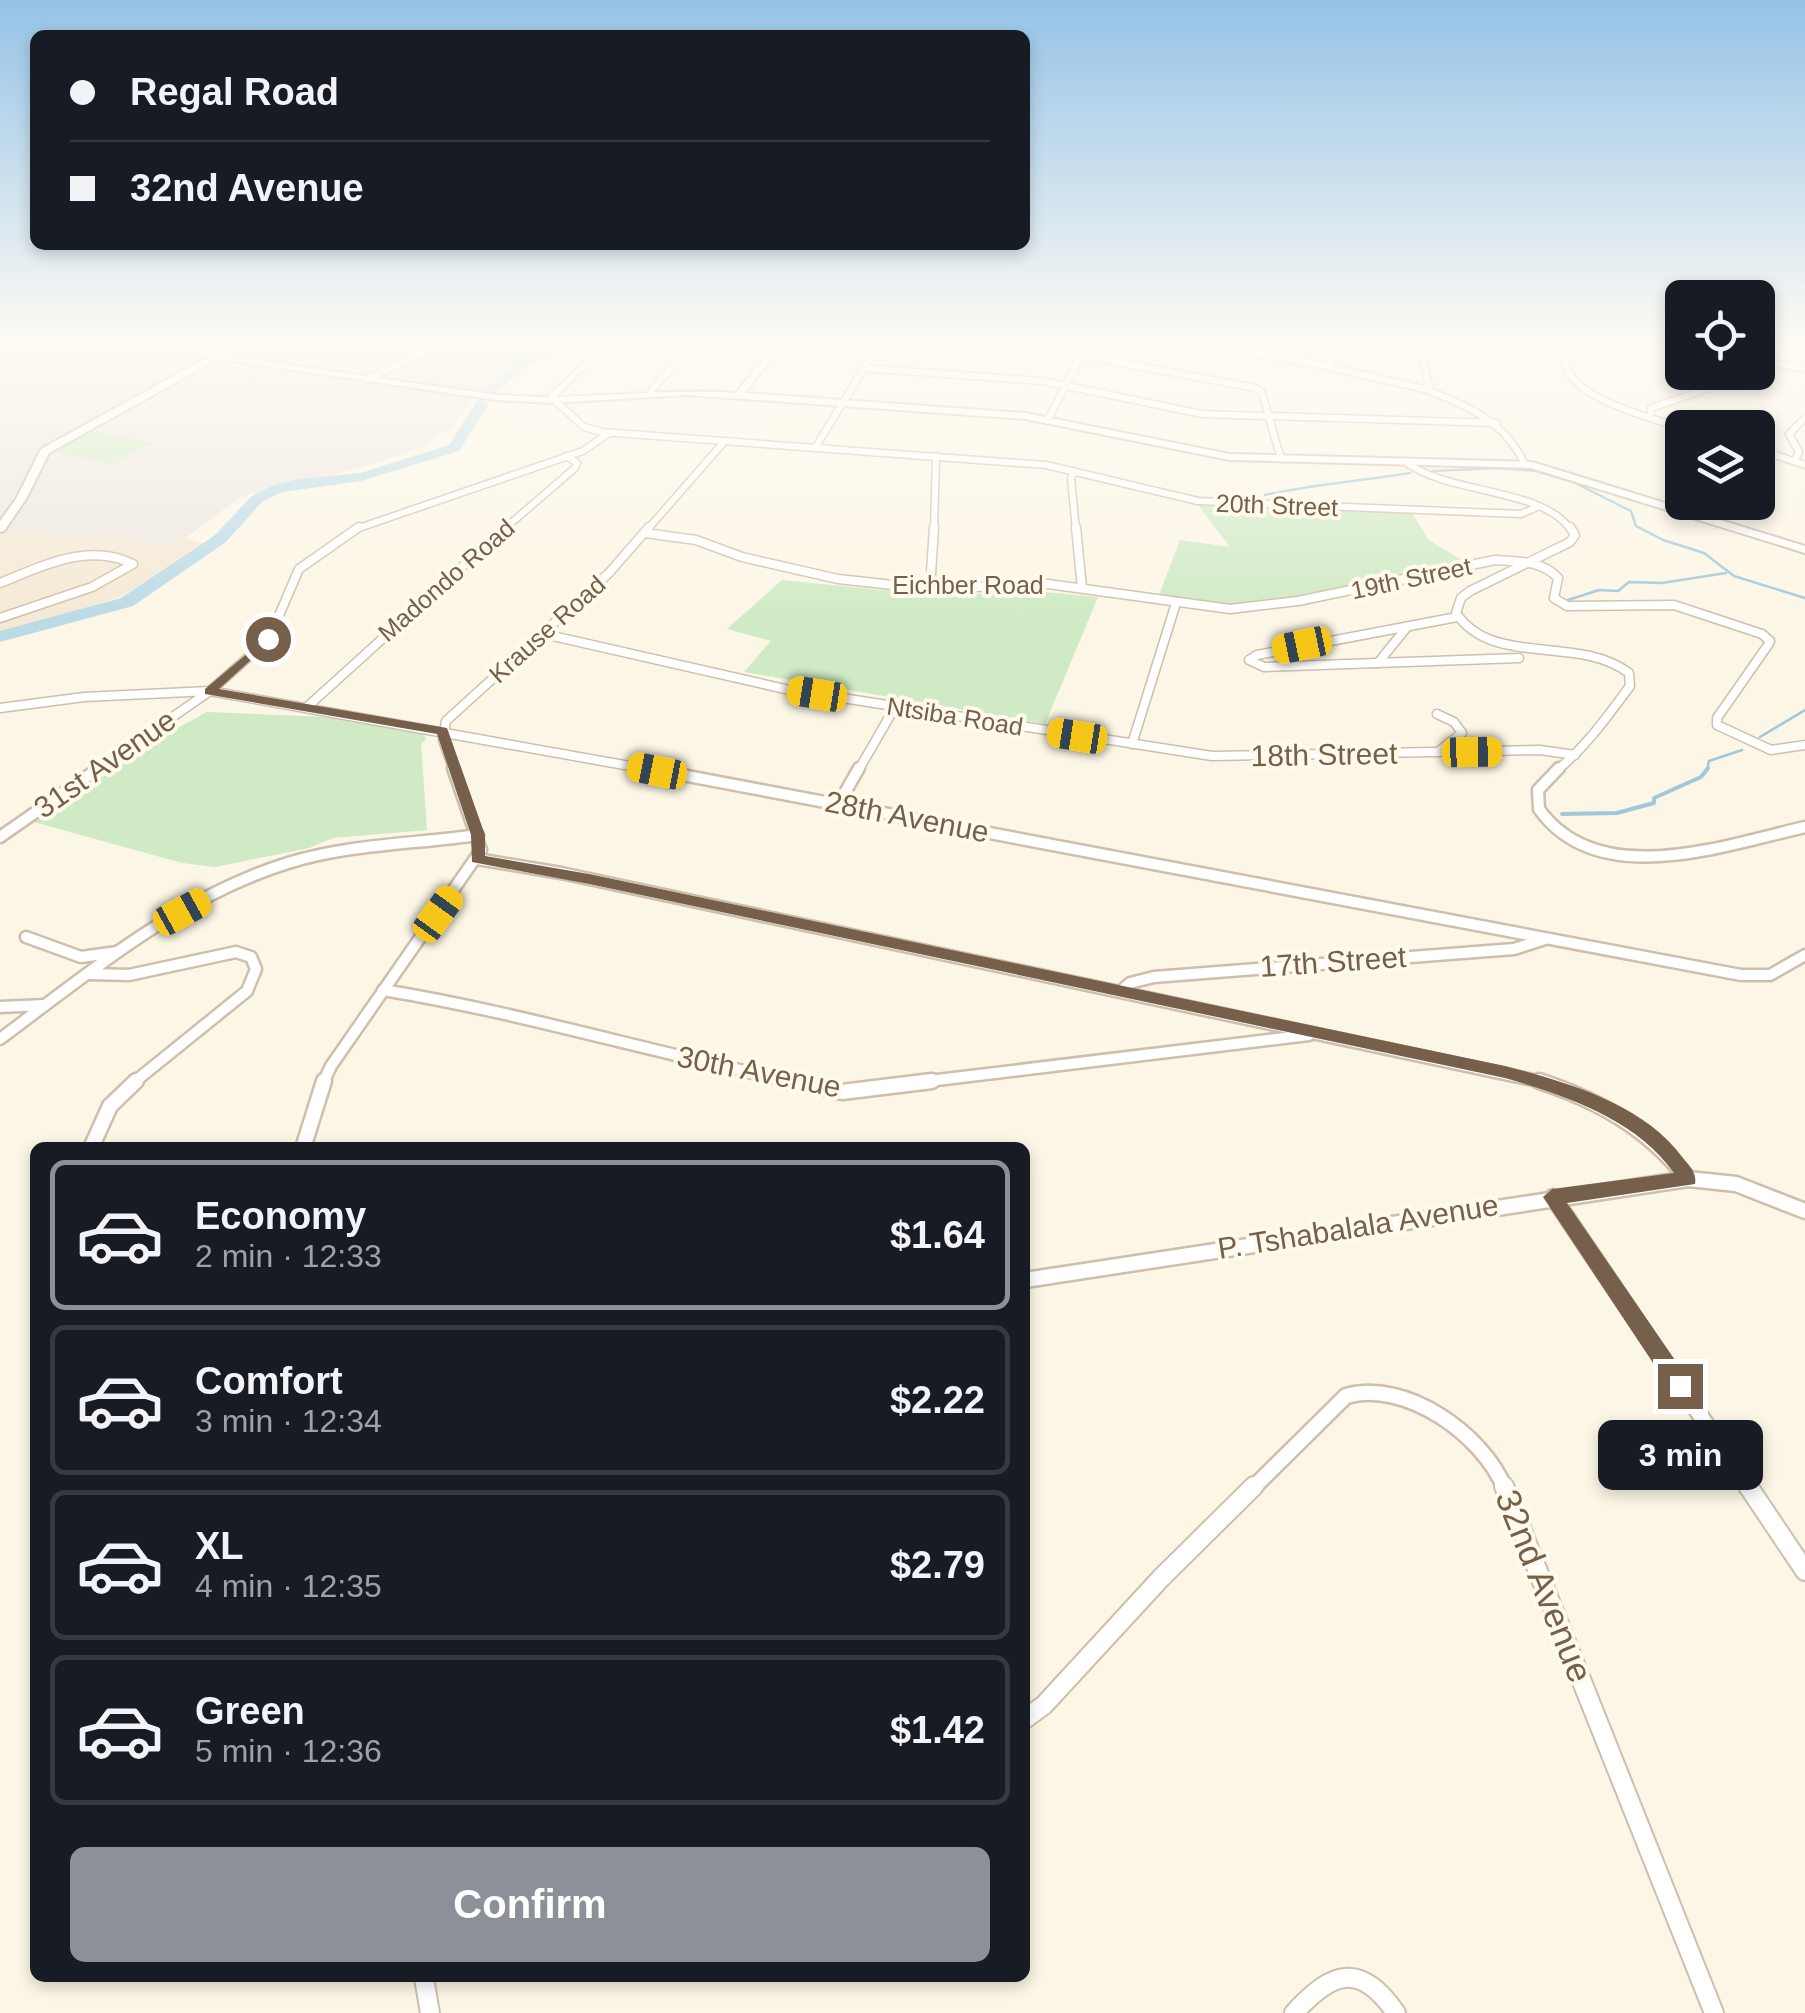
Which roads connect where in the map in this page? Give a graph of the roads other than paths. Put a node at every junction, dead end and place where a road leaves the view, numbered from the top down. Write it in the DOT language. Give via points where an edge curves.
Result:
graph roads {
  1 [pos="71,436"];
  2 [pos="605,436"];
  3 [pos="647,436"];
  4 [pos="822,436"];
  5 [pos="1124,436"];
  6 [pos="1275,436"];
  7 [pos="1509,436"];
  8 [pos="1790,436"];
  9 [pos="724,442"];
  10 [pos="815,448"];
  11 [pos="1775,454"];
  12 [pos="566,456"];
  13 [pos="936,456"];
  14 [pos="1282,460"];
  15 [pos="1794,460"];
  16 [pos="1404,462"];
  17 [pos="1524,464"];
  18 [pos="1805,465"];
  19 [pos="1074,471"];
  20 [pos="1536,507"];
  21 [pos="0,528"];
  22 [pos="645,533"];
  23 [pos="1805,550"];
  24 [pos="1527,562"];
  25 [pos="0,583"];
  26 [pos="1082,588"];
  27 [pos="930,589"];
  28 [pos="1176,603"];
  29 [pos="1457,617"];
  30 [pos="0,618"];
  31 [pos="1407,627"];
  32 [pos="544,634"];
  33 [pos="1519,658"];
  34 [pos="1378,663"];
  35 [pos="210,691"];
  36 [pos="894,706"];
  37 [pos="307,707"];
  38 [pos="0,708"];
  39 [pos="1437,714"];
  40 [pos="442,731"];
  41 [pos="1132,744"];
  42 [pos="1805,745"];
  43 [pos="1438,752"];
  44 [pos="1576,755"];
  45 [pos="838,805"];
  46 [pos="1805,827"];
  47 [pos="478,835"];
  48 [pos="0,836"];
  49 [pos="477,859"];
  50 [pos="26,937"];
  51 [pos="1546,938"];
  52 [pos="118,952"];
  53 [pos="1805,955"];
  54 [pos="88,974"];
  55 [pos="383,990"];
  56 [pos="1121,991"];
  57 [pos="46,1005"];
  58 [pos="0,1008"];
  59 [pos="1318,1034"];
  60 [pos="0,1039"];
  61 [pos="94,1142"];
  62 [pos="305,1142"];
  63 [pos="1688,1179"];
  64 [pos="1552,1197"];
  65 [pos="1805,1212"];
  66 [pos="1030,1279"];
  67 [pos="1805,1571"];
  68 [pos="1030,1715"];
  69 [pos="425,1982"];
  70 [pos="430,2013"];
  71 [pos="1294,2013"];
  72 [pos="1396,2013"];
  73 [pos="1714,2013"];
  1 -- 21 [label="street" via="45,450"];
  2 -- 12 [label="street, 31st Avenue"];
  3 -- 9 [label="street, 20th Street"];
  4 -- 10 [label="street"];
  5 -- 14 [label="street" via="1209,455"];
  6 -- 14 [label="street"];
  7 -- 17 [label="street"];
  8 -- 15 [label="street" via="1799,452"];
  9 -- 10 [label="street, 20th Street"];
  9 -- 22 [label="street, Krause Road"];
  10 -- 13 [label="street, 20th Street"];
  11 -- 15 [label="street"];
  12 -- 35 [label="street, 31st Avenue" via="350,532 299,568 268,639"];
  12 -- 37 [label="street, Madondo Road" via="574,468"];
  13 -- 19 [label="street, 20th Street"];
  13 -- 27 [label="street"];
  14 -- 16 [label="street"];
  15 -- 18 [label="street"];
  16 -- 17 [label="street"];
  16 -- 20 [label="street" via="1432,478"];
  17 -- 23 [label="street"];
  19 -- 20 [label="street, 20th Street" via="1198,501 1521,514"];
  19 -- 26 [label="street"];
  20 -- 24 [label="street" via="1566,521 1575,535"];
  22 -- 27 [label="street, Eichber Road" via="696,540 814,576"];
  22 -- 32 [label="street, Krause Road"];
  24 -- 28 [label="street, 19th Street" via="1495,560 1255,608"];
  24 -- 29 [label="street" via="1465,594"];
  24 -- 42 [label="street" via="1555,572 1554,598 1567,606 1674,605 1762,634 1768,648 1718,725 1771,750"];
  25 -- 30 [label="street" via="81,555 133,564 98,584"];
  26 -- 27 [label="street, Eichber Road"];
  26 -- 28 [label="street, Eichber Road"];
  28 -- 41 [label="street"];
  29 -- 31 [label="street"];
  29 -- 44 [label="street" via="1493,641 1593,653 1629,673 1630,686"];
  31 -- 34 [label="street"];
  31 -- 34 [label="street" via="1250,660 1264,667"];
  32 -- 36 [label="street, Ntsiba Road" via="744,681"];
  32 -- 40 [label="street, Krause Road"];
  33 -- 34 [label="street"];
  35 -- 37 [label="street, 28th Avenue"];
  35 -- 38 [label="street, 28th Avenue"];
  35 -- 48 [label="street, 31st Avenue"];
  36 -- 41 [label="street, Ntsiba Road"];
  36 -- 45 [label="street"];
  37 -- 40 [label="street, 28th Avenue"];
  39 -- 43 [label="street" via="1462,733"];
  40 -- 45 [label="street, 28th Avenue"];
  40 -- 47 [label="street"];
  41 -- 43 [label="street, 18th Street" via="1240,757"];
  43 -- 44 [label="street, 18th Street"];
  44 -- 46 [label="street" via="1540,786 1535,800 1560,832 1593,849 1658,856"];
  45 -- 51 [label="street, 28th Avenue"];
  47 -- 49 [label="street"];
  47 -- 52 [label="street" via="286,863 206,899"];
  49 -- 55 [label="street"];
  49 -- 56 [label="street"];
  50 -- 52 [label="street" via="82,957"];
  51 -- 53 [label="street, 28th Avenue" via="1758,977"];
  51 -- 56 [label="street, 17th Street" via="1514,949 1154,977"];
  52 -- 54 [label="street"];
  54 -- 57 [label="street"];
  54 -- 61 [label="street" via="129,975 236,952 251,957 256,969 246,991 122,1092"];
  55 -- 59 [label="street, 30th Avenue" via="487,1007 842,1092"];
  55 -- 62 [label="street" via="331,1066"];
  56 -- 59 [label="street"];
  57 -- 58 [label="street"];
  57 -- 60 [label="street"];
  59 -- 63 [label="street" via="1554,1086 1649,1132"];
  63 -- 64 [label="street, P. Tshabalala Avenue"];
  63 -- 65 [label="street, P. Tshabalala Avenue" via="1736,1184"];
  64 -- 66 [label="street, P. Tshabalala Avenue"];
  64 -- 67 [label="street"];
  68 -- 73 [label="street, 32nd Avenue" via="1346,1396 1367,1389 1406,1398 1443,1418 1499,1475"];
  69 -- 70 [label="street"];
  71 -- 72 [label="street" via="1343,1974 1372,1984"];
}
